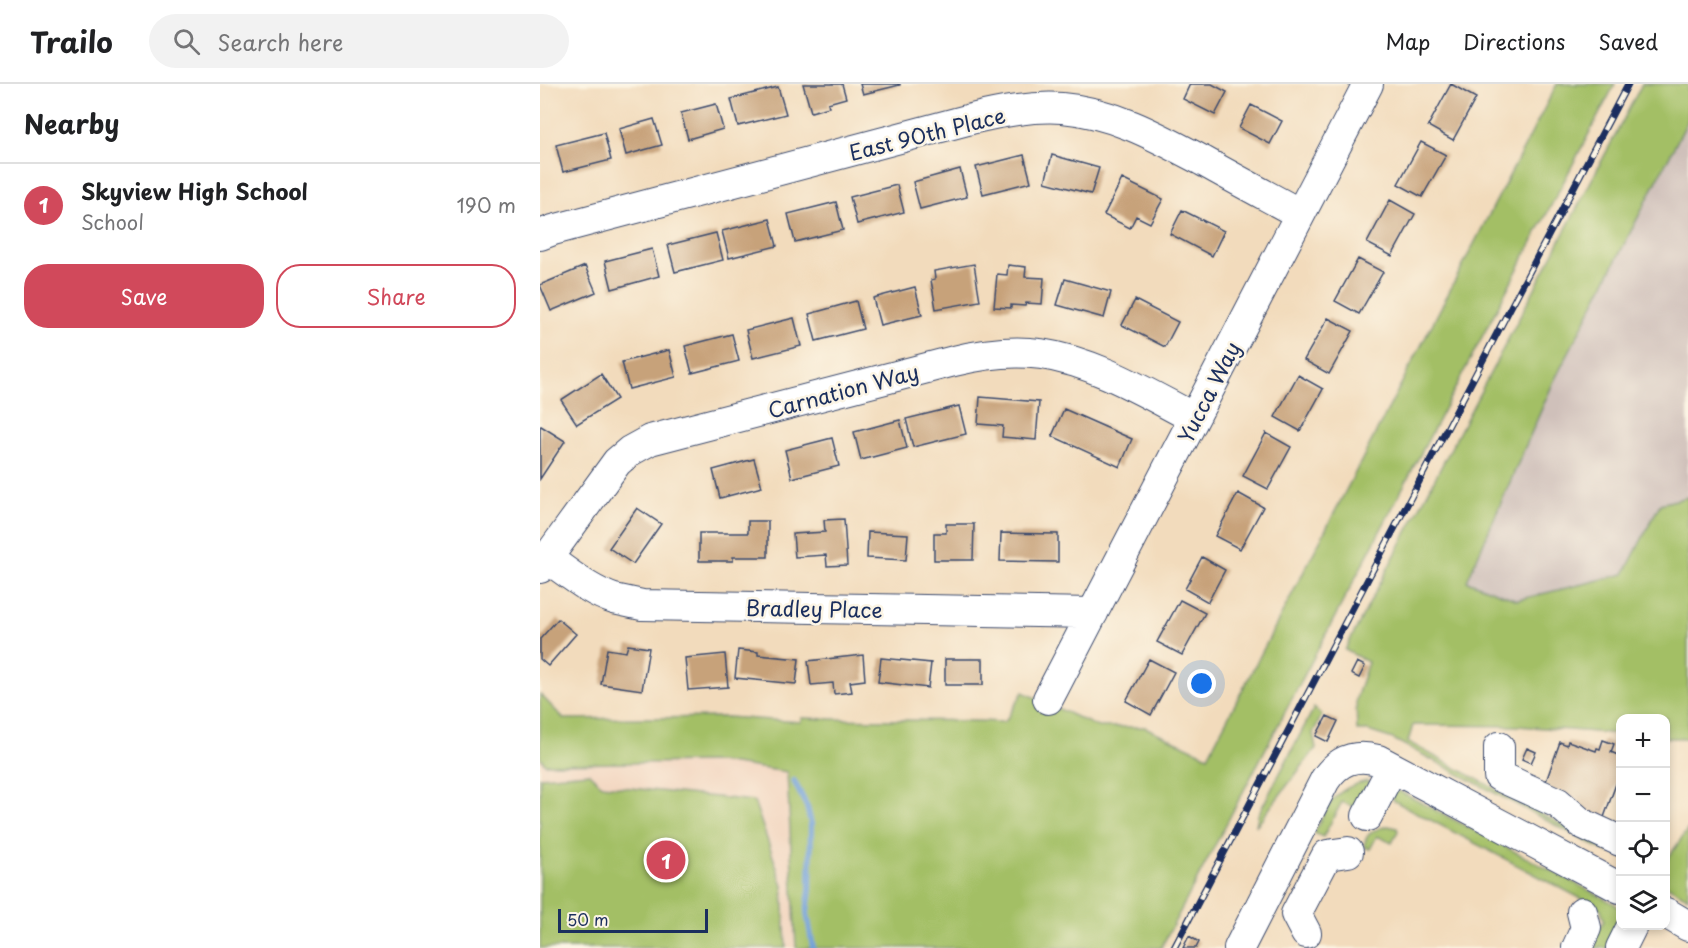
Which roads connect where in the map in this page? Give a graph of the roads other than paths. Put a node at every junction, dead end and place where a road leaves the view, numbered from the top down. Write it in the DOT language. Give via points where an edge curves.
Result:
graph roads {
  1 [pos="1368,84"];
  2 [pos="1300,214"];
  3 [pos="540,235"];
  4 [pos="1194,418"];
  5 [pos="544,563"];
  6 [pos="1093,613"];
  7 [pos="1048,699"];
  8 [pos="1499,747"];
  9 [pos="1392,768"];
  10 [pos="1367,816"];
  11 [pos="1616,840"];
  12 [pos="1348,852"];
  13 [pos="1616,886"];
  14 [pos="1582,912"];
  15 [pos="1670,916"];
  16 [pos="1688,926"];
  17 [pos="1630,930"];
  18 [pos="1306,933"];
  19 [pos="1239,948"];
  20 [pos="1576,948"];
  21 [pos="1621,948"];
  1 -- 2 [label="street, Yucca Way"];
  2 -- 3 [label="street, East 90th Place" via="1152,134 1117,120 1060,108 1026,109 971,119"];
  2 -- 4 [label="street, Yucca Way"];
  4 -- 5 [label="street, Carnation Way" via="1118,379 1071,361 1041,354 978,355 650,440 617,462"];
  4 -- 6 [label="street, Yucca Way"];
  5 -- 6 [label="street, Bradley Place" via="601,594 642,604"];
  6 -- 7 [label="street, Yucca Way"];
  8 -- 11 [label="street" via="1498,776 1558,803 1581,823"];
  9 -- 10 [label="street"];
  9 -- 13 [label="street"];
  9 -- 19 [label="street" via="1378,760 1353,757 1332,770"];
  12 -- 18 [label="street" via="1327,855 1296,914"];
  14 -- 20 [label="street" via="1586,928"];
  15 -- 16 [label="street"];
  17 -- 21 [label="street"];
}
